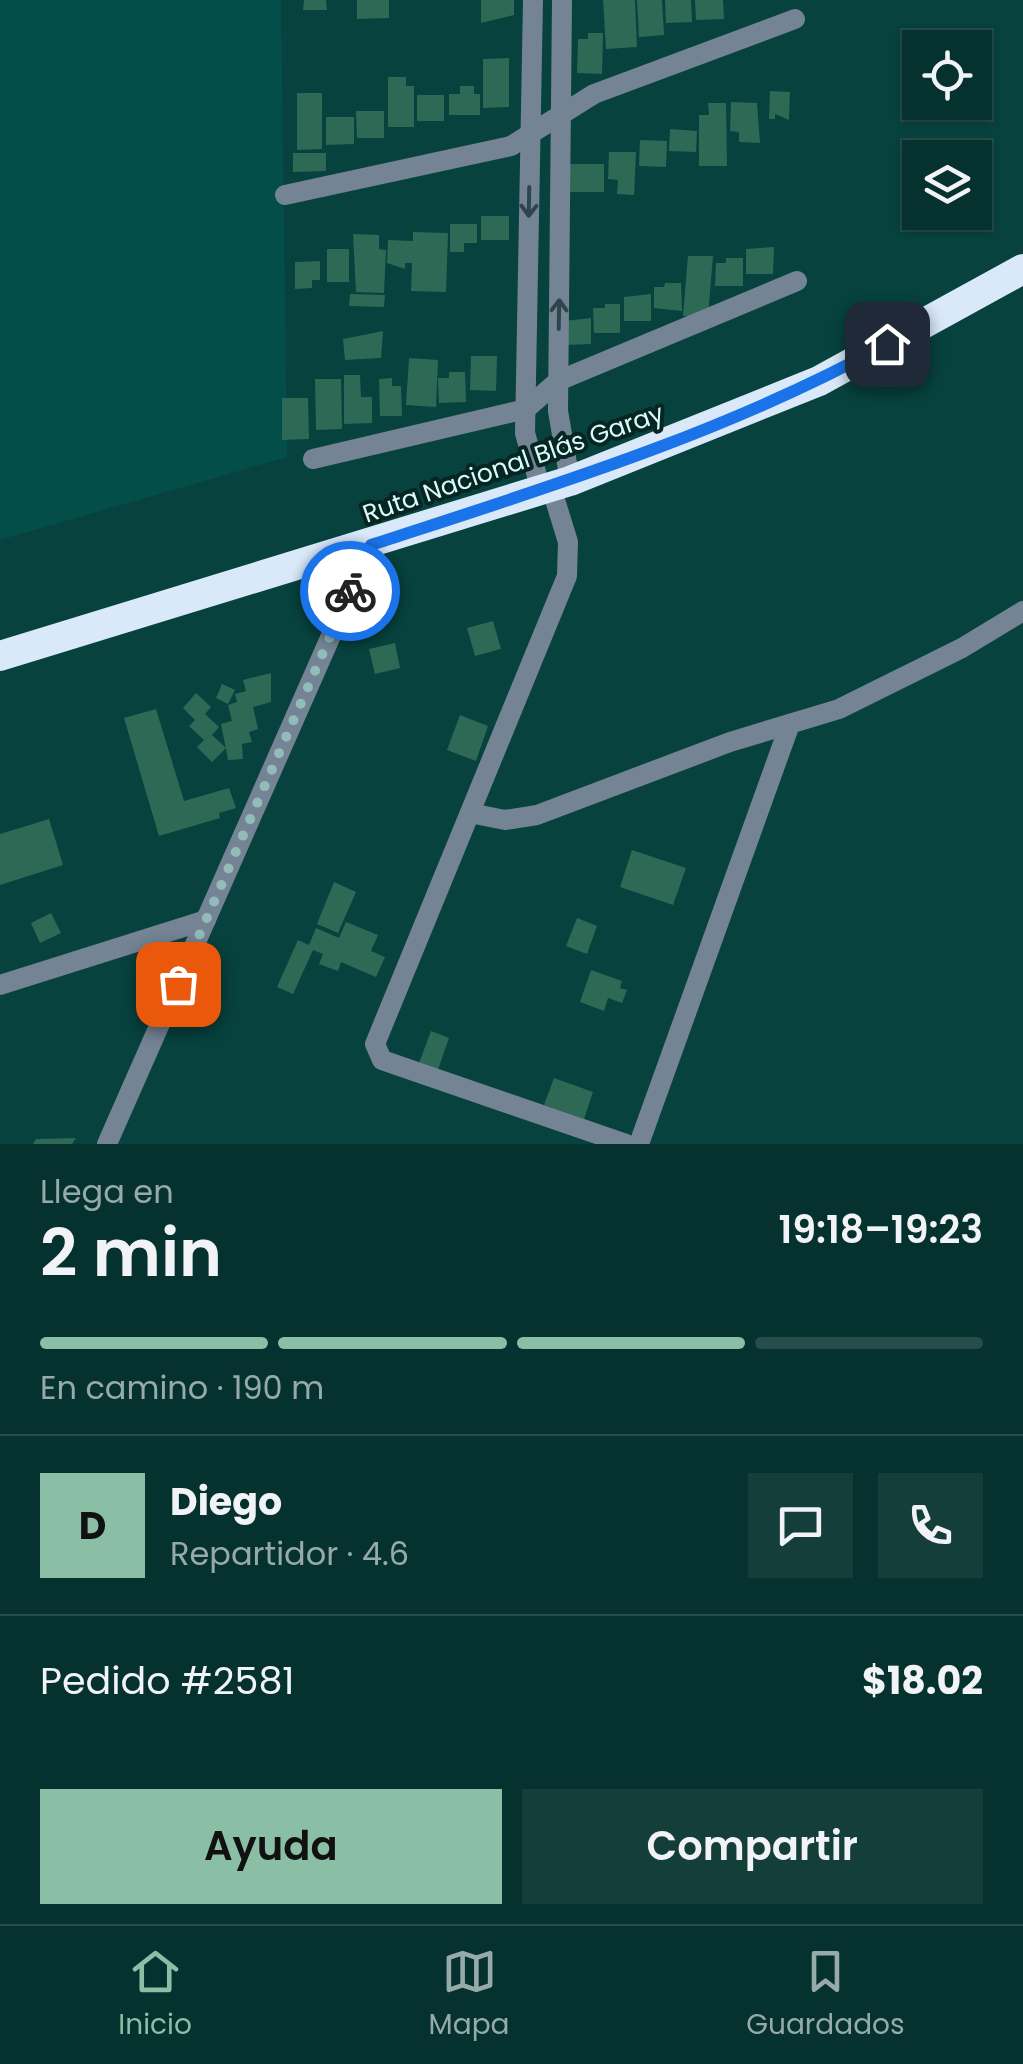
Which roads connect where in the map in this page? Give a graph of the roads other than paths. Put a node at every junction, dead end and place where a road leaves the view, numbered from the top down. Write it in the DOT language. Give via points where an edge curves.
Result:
graph roads {
  1 [pos="532,0"];
  2 [pos="562,0"];
  3 [pos="795,19"];
  4 [pos="561,115"];
  5 [pos="530,134"];
  6 [pos="285,195"];
  7 [pos="1023,269"];
  8 [pos="797,281"];
  9 [pos="558,381"];
  10 [pos="526,409"];
  11 [pos="313,459"];
  12 [pos="554,486"];
  13 [pos="371,545"];
  14 [pos="1023,611"];
  15 [pos="0,656"];
  16 [pos="790,724"];
  17 [pos="470,812"];
  18 [pos="206,920"];
  19 [pos="0,985"];
  20 [pos="107,1144"];
  21 [pos="626,1144"];
  22 [pos="639,1144"];
  1 -- 5 [label="street"];
  2 -- 4 [label="street"];
  3 -- 4 [label="street" via="594,94"];
  4 -- 5 [label="street"];
  9 -- 4 [label="street, one-way"];
  5 -- 6 [label="street" via="511,146"];
  5 -- 10 [label="street, one-way"];
  7 -- 12 [label="highway, Ruta Nacional Blás Garay" via="819,381"];
  8 -- 9 [label="street"];
  9 -- 10 [label="street"];
  9 -- 12 [label="street"];
  10 -- 11 [label="street"];
  10 -- 12 [label="street" via="525,433"];
  12 -- 13 [label="highway, Ruta Nacional Blás Garay"];
  12 -- 17 [label="street" via="568,542 567,576"];
  13 -- 15 [label="highway, Ruta Nacional Blás Garay"];
  13 -- 18 [label="street"];
  14 -- 16 [label="street" via="840,709"];
  16 -- 17 [label="street" via="538,815 505,820"];
  16 -- 22 [label="street"];
  17 -- 21 [label="street" via="375,1044 382,1060"];
  18 -- 19 [label="street"];
  18 -- 20 [label="street"];
}
